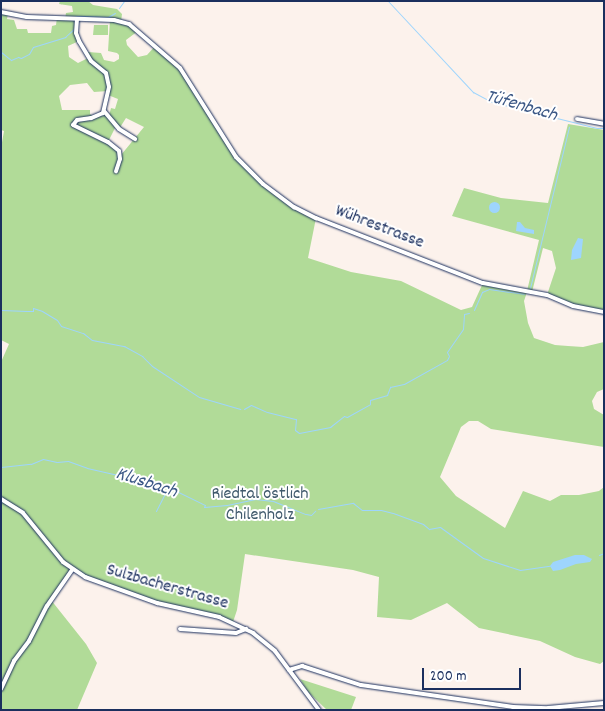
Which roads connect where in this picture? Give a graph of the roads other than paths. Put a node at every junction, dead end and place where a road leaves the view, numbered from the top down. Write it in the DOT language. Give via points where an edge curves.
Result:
graph roads {
  1 [pos="1,12"];
  2 [pos="77,19"];
  3 [pos="104,111"];
  4 [pos="577,119"];
  5 [pos="604,124"];
  6 [pos="135,140"];
  7 [pos="116,171"];
  8 [pos="604,312"];
  9 [pos="1,499"];
  10 [pos="72,570"];
  11 [pos="180,629"];
  12 [pos="246,629"];
  13 [pos="289,670"];
  14 [pos="1,689"];
  15 [pos="604,703"];
  16 [pos="319,710"];
  1 -- 2 [label="street, Wührestrasse" via="27,17"];
  2 -- 3 [label="street" via="79,41 90,61 103,70 109,80"];
  2 -- 8 [label="street, Wührestrasse" via="114,20 129,24 173,62 236,157 263,184 301,211 483,283 547,295 574,306"];
  3 -- 6 [label="street" via="119,129"];
  3 -- 7 [label="street" via="91,118 77,120 72,125 108,142 119,151"];
  4 -- 5 [label="street"];
  9 -- 10 [label="street, Sulzbacherstrasse" via="23,514"];
  10 -- 12 [label="street, Sulzbacherstrasse" via="133,595 219,617"];
  10 -- 14 [label="street" via="14,660"];
  11 -- 12 [label="street" via="236,634"];
  12 -- 13 [label="street, Sulzbacherstrasse" via="268,644"];
  13 -- 15 [label="street" via="302,666 361,685 513,707 548,708"];
  13 -- 16 [label="street, Sulzbacherstrasse"];
}
